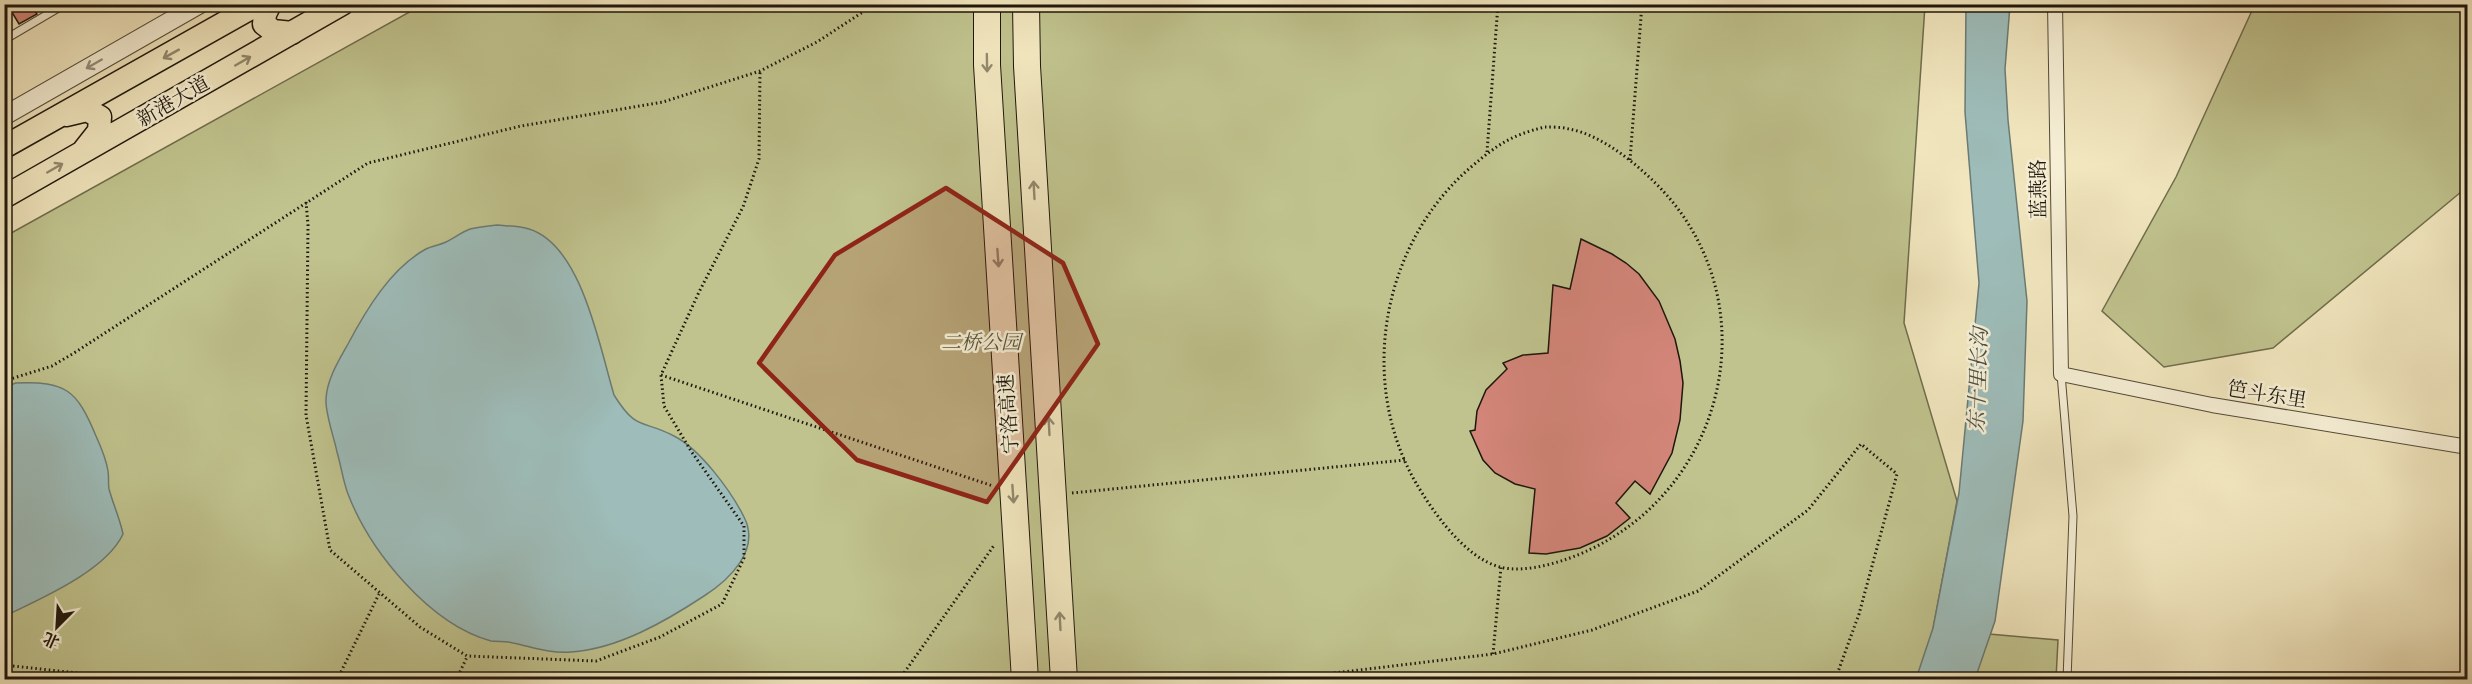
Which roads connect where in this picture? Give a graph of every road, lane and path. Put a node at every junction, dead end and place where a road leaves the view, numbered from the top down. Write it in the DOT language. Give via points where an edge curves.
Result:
graph roads {
  1 [pos="65,4"];
  2 [pos="200,4"];
  3 [pos="258,4"];
  4 [pos="270,4"];
  5 [pos="342,4"];
  6 [pos="875,4"];
  7 [pos="987,4"];
  8 [pos="1026,4"];
  9 [pos="1498,4"];
  10 [pos="1642,4"];
  11 [pos="2055,4"];
  12 [pos="292,33"];
  13 [pos="4,40"];
  14 [pos="760,71"];
  15 [pos="4,116"];
  16 [pos="58,117"];
  17 [pos="4,129"];
  18 [pos="4,147"];
  19 [pos="1487,152"];
  20 [pos="81,154"];
  21 [pos="1630,160"];
  22 [pos="4,197"];
  23 [pos="306,201"];
  24 [pos="2061,374"];
  25 [pos="4,381"];
  26 [pos="2468,447"];
  27 [pos="1001,536"];
  28 [pos="1501,567"];
  29 [pos="379,594"];
  30 [pos="1493,654"];
  31 [pos="467,656"];
  32 [pos="4,664"];
  33 [pos="141,680"];
  34 [pos="337,680"];
  35 [pos="456,680"];
  36 [pos="899,680"];
  37 [pos="1024,680"];
  38 [pos="1064,680"];
  39 [pos="1276,680"];
  40 [pos="1835,680"];
  41 [pos="2067,680"];
  1 -- 13 [label="lane"];
  2 -- 15 [label="street, one-way"];
  3 -- 16 [label="main road, one-way"];
  4 -- 12 [label="main road" via="264,24 273,31"];
  5 -- 12 [label="main road, 新港大道"];
  6 -- 14 [label="path" via="817,42"];
  7 -- 37 [label="highway, 宁洛高速, one-way, bridge" via="987,65"];
  38 -- 8 [label="highway, 宁洛高速, one-way, bridge"];
  9 -- 19 [label="path"];
  10 -- 21 [label="path"];
  11 -- 24 [label="street, 蓝燕路"];
  20 -- 12 [label="main road, 新港大道, one-way"];
  14 -- 23 [label="path" via="663,102 521,126 368,163"];
  14 -- 31 [label="path" via="759,159 743,207 661,375 664,406 744,526 744,558 722,604 660,638 596,661"];
  16 -- 17 [label="main road"];
  16 -- 18 [label="main road"];
  16 -- 20 [label="main road" via="87,110 100,117 99,131"];
  19 -- 21 [label="path" via="1523,132 1545,127 1570,129"];
  19 -- 28 [label="path" via="1446,192 1406,255 1390,302 1384,370 1394,429 1421,491 1457,538 1476,555"];
  22 -- 20 [label="main road, 新港大道, one-way"];
  21 -- 28 [label="path" via="1671,200 1698,242 1716,289 1722,363 1712,412 1678,479 1624,531 1556,562 1531,568"];
  23 -- 25 [label="path" via="74,353 52,366"];
  23 -- 29 [label="path" via="306,415 330,550"];
  24 -- 26 [label="street, 笆斗东里" via="2212,405"];
  24 -- 41 [label="lane" via="2073,516"];
  27 -- 36 [label="path"];
  28 -- 30 [label="path"];
  29 -- 31 [label="path" via="420,627"];
  29 -- 34 [label="path"];
  30 -- 39 [label="path"];
  30 -- 40 [label="path" via="1592,630 1698,591 1808,510 1860,444 1897,474 1859,614"];
  31 -- 35 [label="path"];
  32 -- 33 [label="path"];
}
